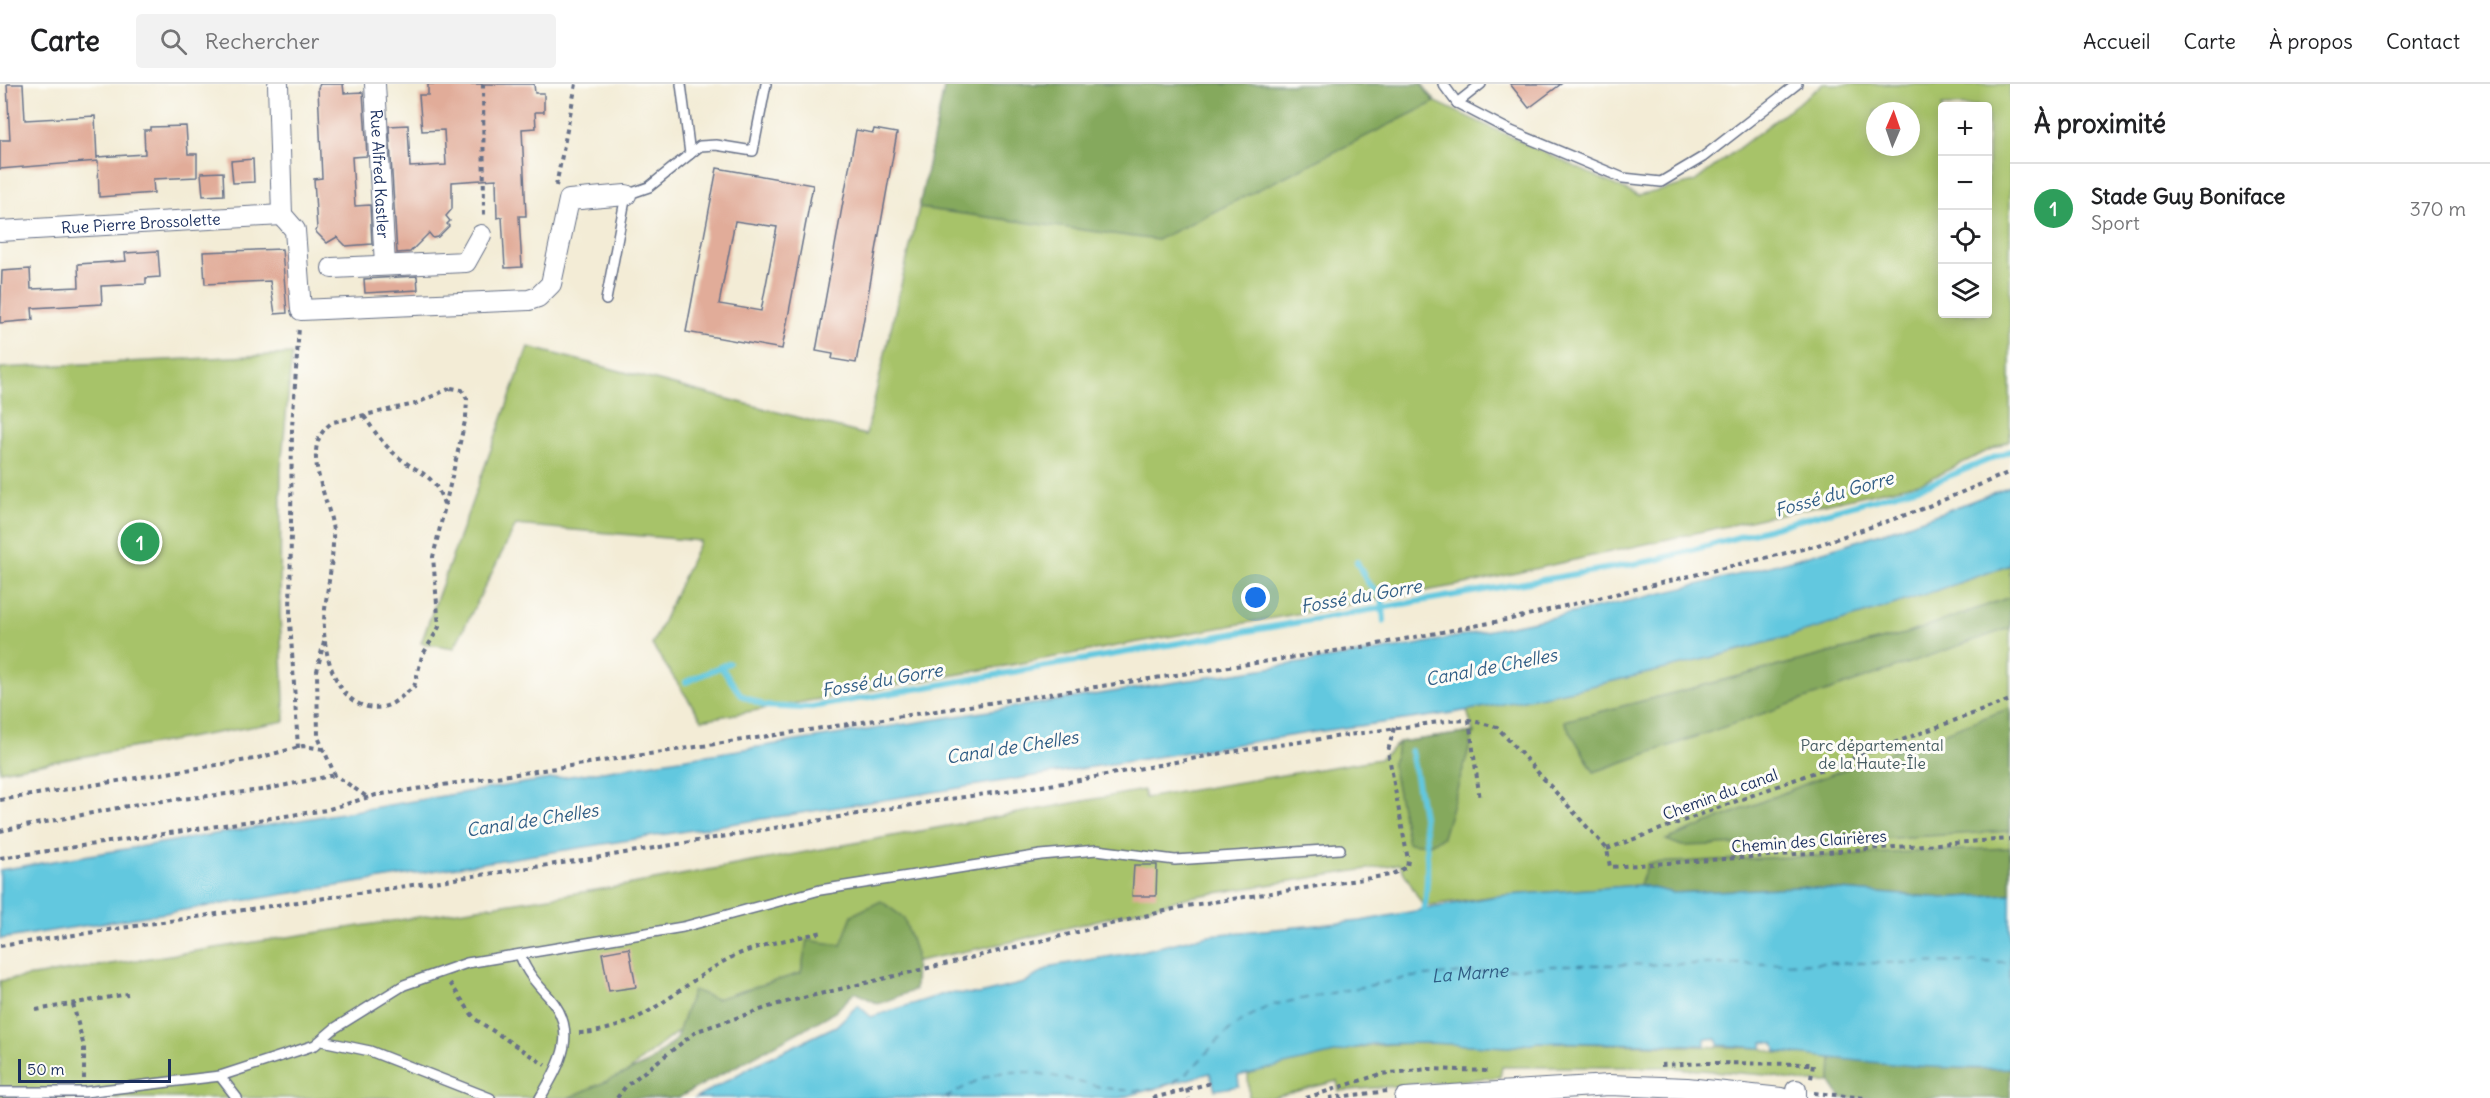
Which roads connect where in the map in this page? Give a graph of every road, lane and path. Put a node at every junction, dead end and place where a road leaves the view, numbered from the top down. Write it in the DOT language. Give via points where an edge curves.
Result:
graph roads {
  1 [pos="278,84"];
  2 [pos="375,84"];
  3 [pos="483,84"];
  4 [pos="681,84"];
  5 [pos="766,84"];
  6 [pos="1443,84"];
  7 [pos="1481,84"];
  8 [pos="1797,84"];
  9 [pos="1457,103"];
  10 [pos="690,154"];
  11 [pos="626,195"];
  12 [pos="282,215"];
  13 [pos="0,231"];
  14 [pos="481,235"];
  15 [pos="385,265"];
  16 [pos="332,268"];
  17 [pos="606,300"];
  18 [pos="301,310"];
  19 [pos="364,416"];
  20 [pos="2010,472"];
  21 [pos="444,504"];
  22 [pos="325,637"];
  23 [pos="2010,700"];
  24 [pos="1469,720"];
  25 [pos="1394,728"];
  26 [pos="298,748"];
  27 [pos="323,749"];
  28 [pos="335,775"];
  29 [pos="367,797"];
  30 [pos="0,800"];
  31 [pos="1479,800"];
  32 [pos="0,831"];
  33 [pos="2010,839"];
  34 [pos="1340,849"];
  35 [pos="1607,849"];
  36 [pos="0,858"];
  37 [pos="823,932"];
  38 [pos="0,946"];
  39 [pos="520,955"];
  40 [pos="444,969"];
  41 [pos="128,994"];
  42 [pos="73,1004"];
  43 [pos="36,1010"];
  44 [pos="566,1032"];
  45 [pos="322,1041"];
  46 [pos="556,1070"];
  47 [pos="220,1076"];
  48 [pos="1210,1083"];
  49 [pos="1187,1089"];
  50 [pos="0,1092"];
  51 [pos="1581,1092"];
  52 [pos="85,1095"];
  53 [pos="1796,1095"];
  54 [pos="237,1098"];
  55 [pos="490,1098"];
  56 [pos="540,1098"];
  57 [pos="617,1098"];
  58 [pos="1153,1098"];
  59 [pos="1189,1098"];
  60 [pos="1405,1098"];
  61 [pos="1867,1098"];
  1 -- 12 [label="street"];
  2 -- 15 [label="street, Rue Alfred Kastler"];
  3 -- 14 [label="path"];
  4 -- 10 [label="lane"];
  5 -- 10 [label="lane" via="753,151 716,145 700,146"];
  6 -- 9 [label="lane"];
  7 -- 9 [label="lane"];
  8 -- 9 [label="lane" via="1703,157 1661,182 1623,178 1511,131"];
  10 -- 11 [label="lane" via="650,187"];
  11 -- 17 [label="lane"];
  11 -- 18 [label="street" via="569,200 551,284 538,297"];
  12 -- 13 [label="street, Rue Pierre Brossolette"];
  12 -- 18 [label="street" via="295,230"];
  14 -- 15 [label="street" via="466,262"];
  15 -- 16 [label="street"];
  18 -- 26 [label="path" via="292,427 290,621"];
  19 -- 21 [label="path" via="376,436 395,454 431,477"];
  19 -- 21 [label="path" via="415,404 451,388 462,390 467,399 466,417 459,458"];
  19 -- 22 [label="path" via="333,422 322,431 317,446 320,480 333,531"];
  20 -- 29 [label="path" via="1917,511 1815,546 1511,619 1362,647"];
  21 -- 22 [label="path" via="433,568 439,627 422,656 414,687 384,707 364,706 352,700 335,677"];
  22 -- 27 [label="path" via="316,685 318,737"];
  23 -- 35 [label="path, Chemin du canal"];
  24 -- 25 [label="path"];
  24 -- 31 [label="path"];
  24 -- 35 [label="path" via="1497,727"];
  25 -- 38 [label="path" via="589,859"];
  25 -- 57 [label="path" via="1388,751 1407,867 1390,875 1186,906 778,1004 697,1031 626,1086"];
  26 -- 27 [label="path"];
  26 -- 30 [label="path" via="254,759"];
  27 -- 28 [label="path"];
  28 -- 29 [label="path"];
  28 -- 32 [label="path" via="262,790 138,804"];
  29 -- 36 [label="path" via="326,810"];
  33 -- 35 [label="path, Chemin des Clairières" via="1610,867"];
  34 -- 39 [label="lane" via="1175,860 1097,850 1041,855 793,895 683,927"];
  37 -- 44 [label="path" via="728,959 649,1013 632,1020 585,1032"];
  39 -- 40 [label="lane"];
  39 -- 44 [label="lane" via="525,969 563,1017"];
  40 -- 45 [label="lane" via="404,985 335,1028"];
  40 -- 46 [label="path" via="475,1019"];
  41 -- 42 [label="path"];
  42 -- 43 [label="path"];
  42 -- 52 [label="path" via="84,1047"];
  44 -- 46 [label="lane"];
  45 -- 47 [label="lane"];
  45 -- 55 [label="lane" via="370,1051"];
  46 -- 56 [label="lane"];
  47 -- 52 [label="lane"];
  47 -- 54 [label="lane"];
  48 -- 49 [label="path"];
  49 -- 58 [label="path"];
  49 -- 59 [label="path"];
  50 -- 52 [label="lane"];
  51 -- 53 [label="street" via="1641,1085"];
  51 -- 60 [label="street"];
  53 -- 61 [label="path"];
}
